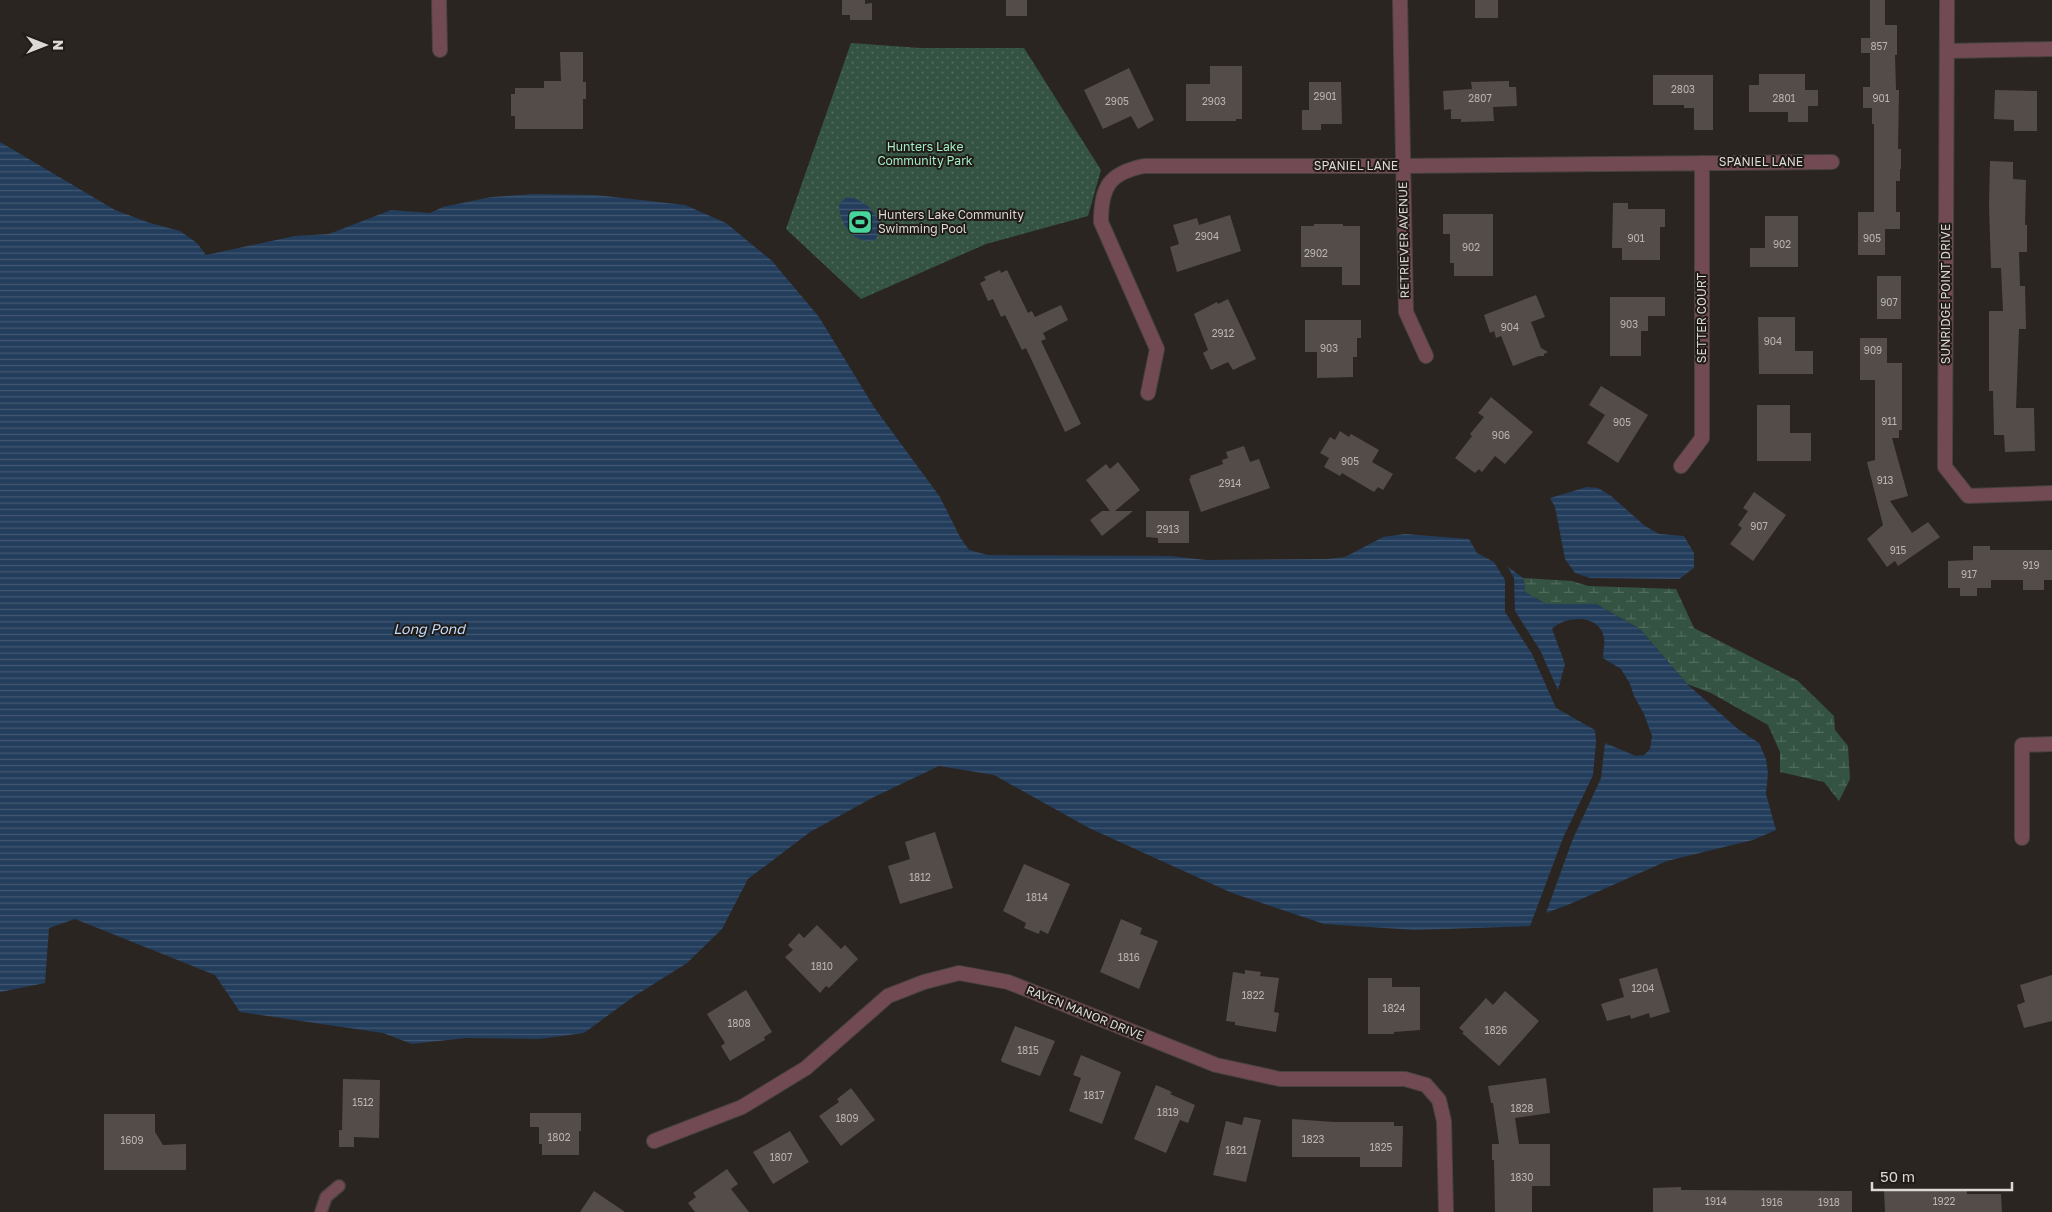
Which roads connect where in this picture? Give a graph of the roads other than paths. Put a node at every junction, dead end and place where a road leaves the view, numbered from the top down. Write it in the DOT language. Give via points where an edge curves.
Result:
graph roads {
  1 [pos="439,0"];
  2 [pos="1400,0"];
  3 [pos="1947,0"];
  4 [pos="440,50"];
  5 [pos="2052,50"];
  6 [pos="1948,51"];
  7 [pos="1832,162"];
  8 [pos="1702,163"];
  9 [pos="1403,166"];
  10 [pos="1426,356"];
  11 [pos="1148,393"];
  12 [pos="1681,466"];
  13 [pos="2052,493"];
  14 [pos="2052,744"];
  15 [pos="2022,838"];
  16 [pos="654,1141"];
  17 [pos="338,1186"];
  18 [pos="321,1212"];
  19 [pos="1446,1212"];
  1 -- 4 [label="street"];
  2 -- 9 [label="street, RETRIEVER AVENUE"];
  3 -- 6 [label="street, SUNRIDGE POINT DRIVE"];
  5 -- 6 [label="street"];
  6 -- 13 [label="street, SUNRIDGE POINT DRIVE" via="1945,467 1968,496"];
  7 -- 8 [label="street, SPANIEL LANE"];
  8 -- 9 [label="street, SPANIEL LANE"];
  8 -- 12 [label="street, SETTER COURT" via="1702,438"];
  9 -- 10 [label="street, RETRIEVER AVENUE" via="1406,312"];
  9 -- 11 [label="street, SPANIEL LANE" via="1144,166 1126,170 1110,182 1101,200 1101,222 1157,348"];
  14 -- 15 [label="street" via="2022,744"];
  16 -- 19 [label="street, RAVEN MANOR DRIVE" via="742,1107 806,1068 888,996 959,973 1008,982 1216,1065 1280,1079 1405,1079 1426,1084 1439,1100 1444,1121"];
  17 -- 18 [label="lane" via="326,1197"];
}
